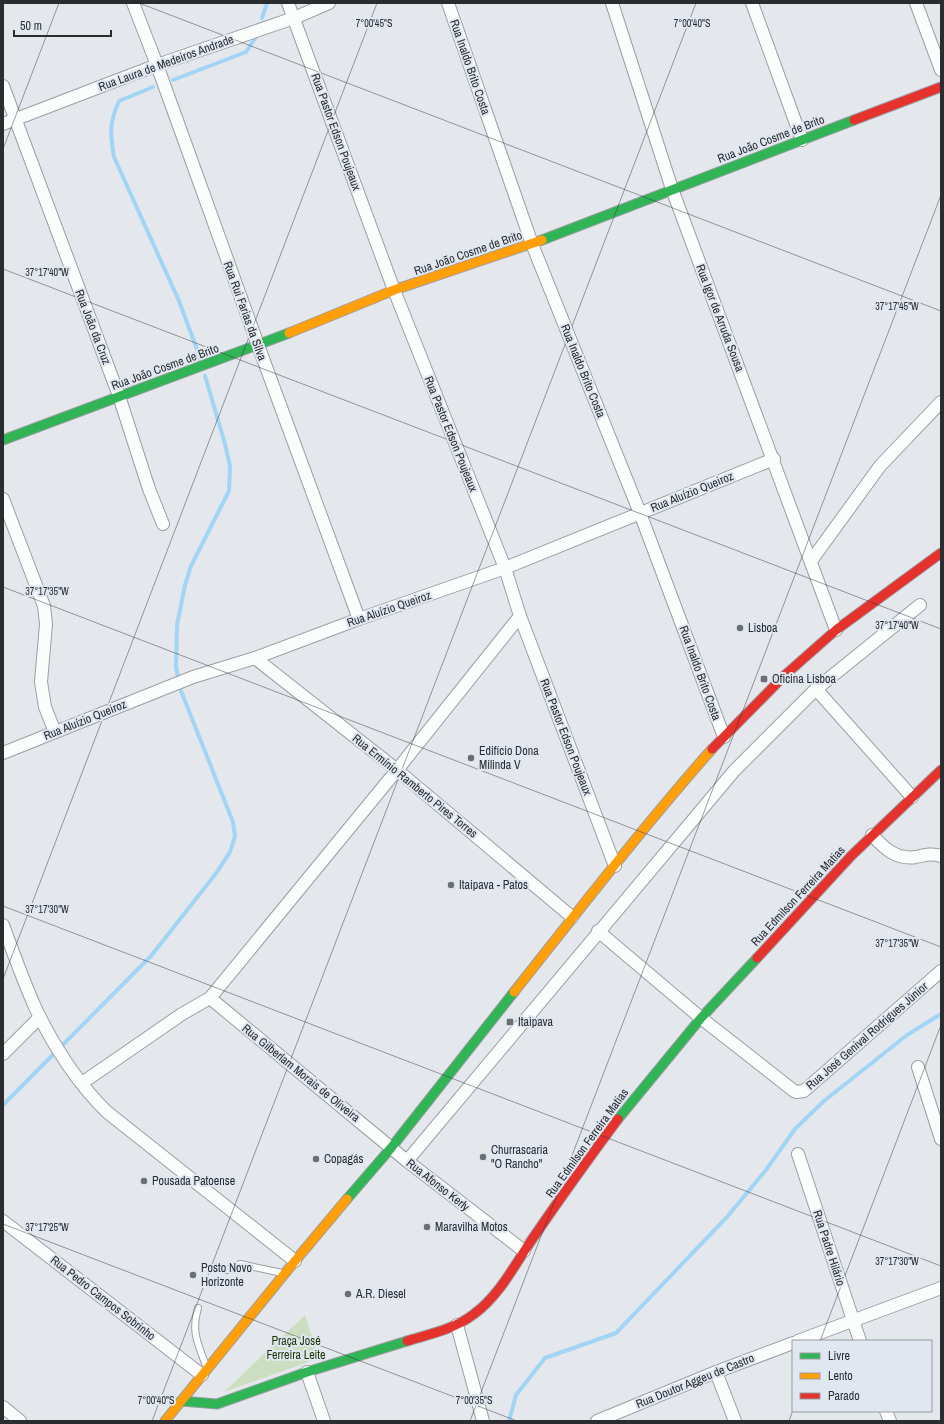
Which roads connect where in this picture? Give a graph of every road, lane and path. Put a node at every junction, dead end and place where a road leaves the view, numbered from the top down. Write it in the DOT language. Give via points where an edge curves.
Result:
graph roads {
  1 [pos="133,3"];
  2 [pos="288,3"];
  3 [pos="329,3"];
  4 [pos="448,3"];
  5 [pos="612,3"];
  6 [pos="752,3"];
  7 [pos="916,3"];
  8 [pos="294,18"];
  9 [pos="157,65"];
  10 [pos="941,70"];
  11 [pos="3,86"];
  12 [pos="941,87"];
  13 [pos="16,119"];
  14 [pos="3,124"];
  15 [pos="802,140"];
  16 [pos="672,189"];
  17 [pos="532,244"];
  18 [pos="394,290"];
  19 [pos="258,345"];
  20 [pos="119,396"];
  21 [pos="941,402"];
  22 [pos="3,440"];
  23 [pos="774,459"];
  24 [pos="3,499"];
  25 [pos="640,513"];
  26 [pos="163,524"];
  27 [pos="941,553"];
  28 [pos="811,561"];
  29 [pos="505,568"];
  30 [pos="920,604"];
  31 [pos="520,616"];
  32 [pos="358,619"];
  33 [pos="836,630"];
  34 [pos="255,658"];
  35 [pos="816,689"];
  36 [pos="55,732"];
  37 [pos="724,737"];
  38 [pos="3,753"];
  39 [pos="397,770"];
  40 [pos="941,770"];
  41 [pos="912,797"];
  42 [pos="872,835"];
  43 [pos="941,856"];
  44 [pos="615,866"];
  45 [pos="572,918"];
  46 [pos="3,925"];
  47 [pos="598,931"];
  48 [pos="941,971"];
  49 [pos="210,998"];
  50 [pos="40,1017"];
  51 [pos="701,1018"];
  52 [pos="3,1054"];
  53 [pos="918,1068"];
  54 [pos="82,1083"];
  55 [pos="941,1139"];
  56 [pos="391,1148"];
  57 [pos="798,1154"];
  58 [pos="407,1161"];
  59 [pos="3,1221"];
  60 [pos="524,1251"];
  61 [pos="295,1261"];
  62 [pos="227,1270"];
  63 [pos="285,1274"];
  64 [pos="941,1288"];
  65 [pos="198,1308"];
  66 [pos="852,1320"];
  67 [pos="457,1325"];
  68 [pos="801,1340"];
  69 [pos="860,1340"];
  70 [pos="792,1343"];
  71 [pos="205,1372"];
  72 [pos="307,1372"];
  73 [pos="716,1372"];
  74 [pos="181,1401"];
  75 [pos="3,1407"];
  76 [pos="20,1421"];
  77 [pos="165,1421"];
  78 [pos="324,1421"];
  79 [pos="483,1421"];
  80 [pos="597,1421"];
  81 [pos="735,1421"];
  1 -- 9 [label="street, Rua Rui Farias da Silva"];
  2 -- 8 [label="street, Rua Pastor Edson Poujeaux"];
  3 -- 8 [label="street, Rua Laura de Medeiros Andrade"];
  4 -- 17 [label="street, Rua Inaldo Brito Costa"];
  5 -- 16 [label="street, Rua Igor de Arruda Sousa"];
  6 -- 15 [label="street"];
  7 -- 10 [label="street"];
  8 -- 9 [label="street, Rua Laura de Medeiros Andrade"];
  8 -- 18 [label="street, Rua Pastor Edson Poujeaux"];
  9 -- 13 [label="street, Rua Laura de Medeiros Andrade"];
  9 -- 19 [label="street, Rua Rui Farias da Silva"];
  11 -- 13 [label="street, Rua João da Cruz"];
  12 -- 15 [label="street, Rua João Cosme de Brito"];
  13 -- 14 [label="street, Rua Laura de Medeiros Andrade"];
  13 -- 20 [label="street, Rua João da Cruz"];
  15 -- 16 [label="street, Rua João Cosme de Brito"];
  16 -- 17 [label="street, Rua João Cosme de Brito"];
  16 -- 23 [label="street, Rua Igor de Arruda Sousa"];
  17 -- 18 [label="street, Rua João Cosme de Brito"];
  17 -- 25 [label="street, Rua Inaldo Brito Costa"];
  18 -- 19 [label="street, Rua João Cosme de Brito"];
  18 -- 29 [label="street, Rua Pastor Edson Poujeaux"];
  19 -- 20 [label="street, Rua João Cosme de Brito"];
  19 -- 32 [label="street, Rua Rui Farias da Silva"];
  20 -- 22 [label="street, Rua João Cosme de Brito"];
  20 -- 26 [label="street, Rua João da Cruz"];
  21 -- 28 [label="street" via="880,466"];
  23 -- 25 [label="street, Rua Aluízio Queiroz"];
  23 -- 28 [label="street, Rua Igor de Arruda Sousa"];
  24 -- 36 [label="street" via="44,606 46,624 41,682 45,707"];
  25 -- 29 [label="street, Rua Aluízio Queiroz"];
  25 -- 37 [label="street, Rua Inaldo Brito Costa"];
  27 -- 33 [label="street"];
  28 -- 33 [label="street, Rua Igor de Arruda Sousa"];
  29 -- 31 [label="street, Rua Pastor Edson Poujeaux"];
  29 -- 32 [label="street, Rua Aluízio Queiroz"];
  30 -- 35 [label="street"];
  31 -- 39 [label="street"];
  31 -- 44 [label="street, Rua Pastor Edson Poujeaux"];
  32 -- 34 [label="street, Rua Aluízio Queiroz"];
  33 -- 37 [label="street" via="785,675"];
  34 -- 36 [label="street, Rua Aluízio Queiroz" via="193,677"];
  34 -- 39 [label="street, Rua Ermínio Ramberto Pires Torres"];
  35 -- 41 [label="street"];
  35 -- 47 [label="street" via="734,771"];
  36 -- 38 [label="street, Rua Aluízio Queiroz"];
  37 -- 44 [label="street" via="682,782"];
  39 -- 45 [label="street, Rua Ermínio Ramberto Pires Torres"];
  39 -- 49 [label="street"];
  40 -- 41 [label="street, Rua Edmilson Ferreira Matias"];
  41 -- 42 [label="street, Rua Edmilson Ferreira Matias"];
  42 -- 43 [label="street" via="886,850 897,855 911,858 933,854"];
  42 -- 51 [label="street, Rua Edmilson Ferreira Matias"];
  44 -- 45 [label="street"];
  45 -- 56 [label="street"];
  46 -- 50 [label="street"];
  47 -- 51 [label="street"];
  47 -- 58 [label="street"];
  48 -- 51 [label="street, Rua José Genival Rodrigues Júnior" via="804,1091 797,1092 791,1089"];
  49 -- 54 [label="street" via="182,1014"];
  49 -- 56 [label="street, Rua Gilberlam Morais de Oliveira"];
  50 -- 52 [label="street"];
  50 -- 54 [label="street"];
  51 -- 60 [label="street, Rua Edmilson Ferreira Matias" via="628,1106"];
  53 -- 55 [label="street"];
  54 -- 61 [label="street" via="107,1112"];
  56 -- 58 [label="street, Rua Afonso Kerly"];
  56 -- 61 [label="street"];
  57 -- 66 [label="street, Rua Padre Hilário"];
  58 -- 60 [label="street, Rua Afonso Kerly"];
  59 -- 71 [label="street, Rua Pedro Campos Sobrinho"];
  60 -- 67 [label="street, Rua Edmilson Ferreira Matias" via="493,1296 475,1314"];
  61 -- 63 [label="street"];
  62 -- 63 [label="lane" via="240,1264"];
  63 -- 71 [label="street"];
  64 -- 66 [label="street"];
  65 -- 71 [label="lane" via="194,1332"];
  66 -- 68 [label="street"];
  66 -- 69 [label="street, Rua Padre Hilário"];
  67 -- 72 [label="street, Rua Edmilson Ferreira Matias"];
  67 -- 79 [label="street"];
  70 -- 73 [label="street, Rua Doutor Aggeu de Castro"];
  71 -- 74 [label="street"];
  72 -- 74 [label="street, Rua Edmilson Ferreira Matias" via="217,1404"];
  72 -- 78 [label="street"];
  73 -- 80 [label="street, Rua Doutor Aggeu de Castro"];
  73 -- 81 [label="street"];
  74 -- 77 [label="street"];
  75 -- 76 [label="street"];
}
